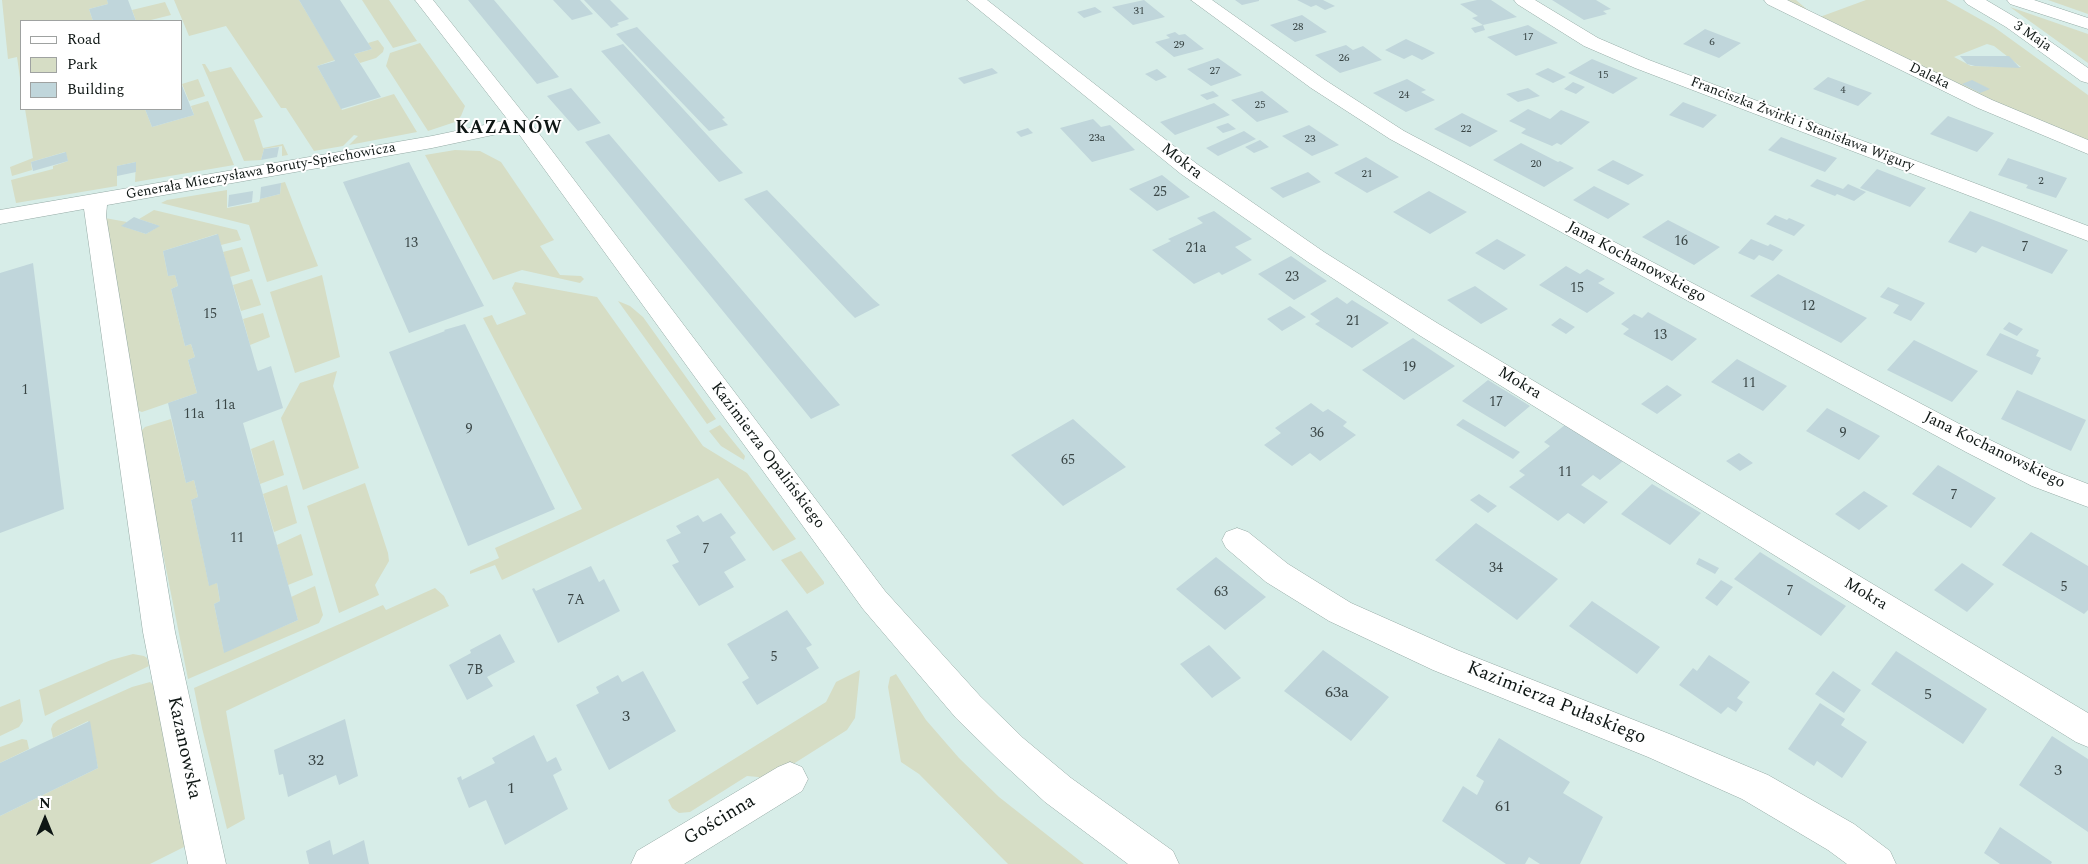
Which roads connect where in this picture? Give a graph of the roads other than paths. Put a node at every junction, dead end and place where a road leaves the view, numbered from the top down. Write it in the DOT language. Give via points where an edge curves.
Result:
graph roads {
  1 [pos="424,0"];
  2 [pos="976,0"];
  3 [pos="1200,0"];
  4 [pos="1523,0"];
  5 [pos="1773,0"];
  6 [pos="1973,0"];
  7 [pos="2016,0"];
  8 [pos="2088,24"];
  9 [pos="2088,77"];
  10 [pos="521,123"];
  11 [pos="2088,148"];
  12 [pos="96,201"];
  13 [pos="0,217"];
  14 [pos="2088,234"];
  15 [pos="2088,496"];
  16 [pos="1238,540"];
  17 [pos="2088,731"];
  18 [pos="790,779"];
  19 [pos="207,864"];
  20 [pos="650,864"];
  21 [pos="1160,864"];
  22 [pos="1877,864"];
  1 -- 10 [label="street, Kazimierza Opalińskiego"];
  2 -- 17 [label="street, Mokra" via="1190,169 1316,257 1428,329"];
  3 -- 15 [label="street, Jana Kochanowskiego" via="1390,131 1967,440 2042,478"];
  4 -- 14 [label="street, Franciszka Żwirki i Stanisława Wigury" via="1591,42 1642,64"];
  5 -- 11 [label="street, Daleka" via="1985,104"];
  6 -- 9 [label="street, 3 Maja" via="2012,23"];
  7 -- 8 [label="street"];
  10 -- 12 [label="street, Generała Mieczysława Boruty-Spiechowicza" via="432,142"];
  10 -- 21 [label="street, Kazimierza Opalińskiego" via="874,600 968,707 1011,749 1058,790"];
  12 -- 13 [label="street, Generała Mieczysława Boruty-Spiechowicza"];
  12 -- 19 [label="street, Kazanowska" via="94,210 159,632"];
  16 -- 22 [label="street, Kazimierza Pułaskiego" via="1277,573 1340,612 1445,660 1755,787 1840,837"];
  18 -- 20 [label="street, Gościnna"];
}
